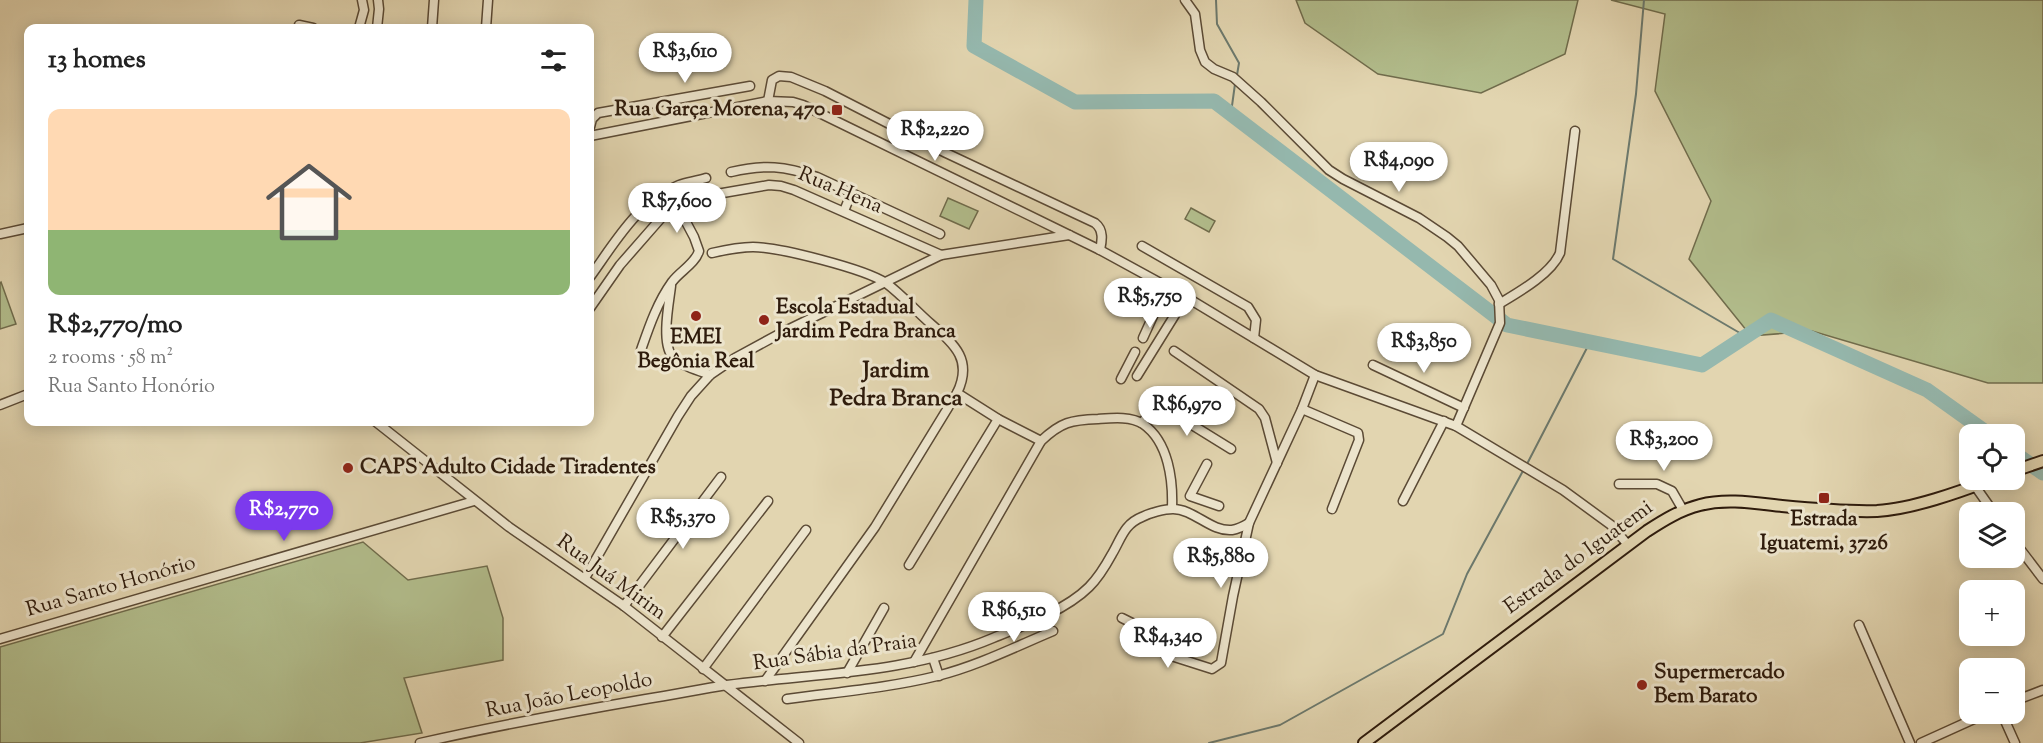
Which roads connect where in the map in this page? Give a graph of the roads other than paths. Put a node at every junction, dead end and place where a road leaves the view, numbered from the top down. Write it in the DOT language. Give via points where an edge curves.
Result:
graph roads {
  1 [pos="362,0"];
  2 [pos="378,0"];
  3 [pos="434,0"];
  4 [pos="488,0"];
  5 [pos="1185,0"];
  6 [pos="360,24"];
  7 [pos="377,24"];
  8 [pos="432,24"];
  9 [pos="486,24"];
  10 [pos="750,86"];
  11 [pos="768,101"];
  12 [pos="594,117"];
  13 [pos="1575,131"];
  14 [pos="594,135"];
  15 [pos="730,172"];
  16 [pos="706,178"];
  17 [pos="669,190"];
  18 [pos="851,194"];
  19 [pos="678,208"];
  20 [pos="844,211"];
  21 [pos="24,229"];
  22 [pos="0,234"];
  23 [pos="940,234"];
  24 [pos="1070,235"];
  25 [pos="1142,246"];
  26 [pos="1101,250"];
  27 [pos="712,253"];
  28 [pos="941,255"];
  29 [pos="594,271"];
  30 [pos="672,282"];
  31 [pos="885,282"];
  32 [pos="1186,297"];
  33 [pos="594,302"];
  34 [pos="1500,303"];
  35 [pos="1158,305"];
  36 [pos="1148,325"];
  37 [pos="1163,333"];
  38 [pos="1143,338"];
  39 [pos="1254,338"];
  40 [pos="641,351"];
  41 [pos="1174,351"];
  42 [pos="1373,365"];
  43 [pos="1143,366"];
  44 [pos="710,375"];
  45 [pos="1315,375"];
  46 [pos="1137,376"];
  47 [pos="1121,379"];
  48 [pos="957,393"];
  49 [pos="24,396"];
  50 [pos="0,405"];
  51 [pos="1464,408"];
  52 [pos="1302,409"];
  53 [pos="998,419"];
  54 [pos="1444,421"];
  55 [pos="1142,423"];
  56 [pos="381,426"];
  57 [pos="1456,426"];
  58 [pos="1041,441"];
  59 [pos="1231,449"];
  60 [pos="2043,460"];
  61 [pos="1207,464"];
  62 [pos="1277,464"];
  63 [pos="2025,467"];
  64 [pos="721,477"];
  65 [pos="1619,484"];
  66 [pos="1173,490"];
  67 [pos="1962,490"];
  68 [pos="1190,496"];
  69 [pos="474,501"];
  70 [pos="768,501"];
  71 [pos="1403,501"];
  72 [pos="1219,506"];
  73 [pos="1172,508"];
  74 [pos="1332,509"];
  75 [pos="1683,510"];
  76 [pos="1249,523"];
  77 [pos="806,530"];
  78 [pos="1628,544"];
  79 [pos="2025,555"];
  80 [pos="909,565"];
  81 [pos="585,578"];
  82 [pos="2043,579"];
  83 [pos="624,606"];
  84 [pos="884,608"];
  85 [pos="1122,618"];
  86 [pos="1859,625"];
  87 [pos="1053,631"];
  88 [pos="662,637"];
  89 [pos="0,639"];
  90 [pos="933,658"];
  91 [pos="915,662"];
  92 [pos="703,669"];
  93 [pos="847,673"];
  94 [pos="939,676"];
  95 [pos="765,681"];
  96 [pos="725,685"];
  97 [pos="2043,690"];
  98 [pos="2025,697"];
  99 [pos="787,699"];
  100 [pos="1963,724"];
  101 [pos="2006,724"];
  102 [pos="420,743"];
  103 [pos="799,743"];
  104 [pos="1364,743"];
  105 [pos="1910,743"];
  106 [pos="1921,743"];
  107 [pos="2015,743"];
  1 -- 6 [label="street"];
  2 -- 7 [label="street"];
  3 -- 8 [label="street"];
  4 -- 9 [label="street"];
  5 -- 34 [label="street" via="1195,14 1205,62 1233,77 1329,170 1447,237 1491,285"];
  10 -- 12 [label="street" via="598,113"];
  11 -- 14 [label="street"];
  11 -- 24 [label="street" via="793,102 821,113"];
  11 -- 26 [label="street" via="772,80 779,76 801,80 1095,223 1101,230"];
  13 -- 34 [label="street" via="1560,253 1533,281"];
  15 -- 18 [label="street" via="749,167 783,167 817,177"];
  16 -- 17 [label="street"];
  17 -- 19 [label="street"];
  17 -- 29 [label="street" via="632,219"];
  18 -- 20 [label="street"];
  18 -- 23 [label="street"];
  19 -- 20 [label="street, Rua Hena" via="717,194 769,184"];
  19 -- 30 [label="street" via="698,247 698,255"];
  19 -- 33 [label="street, Rua Hena" via="652,227"];
  20 -- 28 [label="street, Rua Hena"];
  21 -- 22 [label="street"];
  24 -- 26 [label="street"];
  24 -- 28 [label="street"];
  25 -- 39 [label="street" via="1248,307 1256,320"];
  26 -- 32 [label="street"];
  27 -- 31 [label="street" via="741,247 772,249 828,261"];
  28 -- 31 [label="street"];
  30 -- 40 [label="street" via="651,321"];
  30 -- 44 [label="street" via="668,348 678,362"];
  31 -- 44 [label="street" via="781,333"];
  31 -- 48 [label="street" via="954,346 964,367"];
  32 -- 37 [label="street"];
  32 -- 39 [label="street"];
  34 -- 51 [label="street" via="1500,323"];
  35 -- 36 [label="street"];
  36 -- 37 [label="street"];
  36 -- 38 [label="street"];
  37 -- 43 [label="street"];
  39 -- 45 [label="street"];
  41 -- 62 [label="street" via="1259,409"];
  42 -- 51 [label="street"];
  43 -- 46 [label="street"];
  43 -- 47 [label="street" via="1133,356"];
  44 -- 81 [label="street" via="678,416"];
  45 -- 52 [label="street"];
  45 -- 54 [label="street"];
  48 -- 53 [label="street"];
  48 -- 95 [label="street" via="875,527"];
  49 -- 50 [label="street"];
  51 -- 57 [label="street"];
  52 -- 62 [label="street"];
  52 -- 74 [label="street" via="1359,435"];
  53 -- 58 [label="street"];
  53 -- 80 [label="street"];
  54 -- 57 [label="street"];
  54 -- 71 [label="street"];
  55 -- 58 [label="street" via="1114,417 1073,420 1053,429"];
  55 -- 59 [label="street" via="1153,409 1168,410"];
  55 -- 66 [label="street" via="1160,445"];
  56 -- 69 [label="street, Rua Juá Mirim"];
  57 -- 78 [label="street" via="1563,490 1611,525"];
  58 -- 91 [label="street"];
  60 -- 63 [label="main road"];
  61 -- 68 [label="street"];
  62 -- 76 [label="street"];
  64 -- 83 [label="street"];
  65 -- 75 [label="street" via="1657,484 1672,491"];
  66 -- 68 [label="street"];
  66 -- 73 [label="street"];
  67 -- 75 [label="main road, Estrada do Iguatemi" via="1879,511 1731,501"];
  68 -- 72 [label="street"];
  69 -- 81 [label="street, Rua Juá Mirim"];
  69 -- 89 [label="street, Rua Santo Honório"];
  70 -- 88 [label="street"];
  73 -- 76 [label="street" via="1227,530"];
  73 -- 90 [label="street, Rua Sábia da Praia" via="1129,524 1088,588 1063,606 992,639"];
  75 -- 78 [label="main road, Estrada do Iguatemi"];
  76 -- 85 [label="street" via="1221,663 1212,669 1165,654"];
  77 -- 92 [label="street"];
  78 -- 104 [label="main road, Estrada do Iguatemi"];
  79 -- 82 [label="street"];
  81 -- 83 [label="street, Rua Juá Mirim"];
  83 -- 88 [label="street, Rua Juá Mirim"];
  84 -- 93 [label="street"];
  86 -- 105 [label="street"];
  87 -- 94 [label="street"];
  88 -- 92 [label="street, Rua Juá Mirim"];
  90 -- 91 [label="street, Rua Sábia da Praia"];
  90 -- 94 [label="street"];
  91 -- 93 [label="street, Rua Sábia da Praia"];
  92 -- 96 [label="street, Rua Juá Mirim"];
  93 -- 95 [label="street, Rua Sábia da Praia"];
  94 -- 99 [label="street"];
  95 -- 96 [label="street, Rua Sábia da Praia"];
  96 -- 102 [label="street, Rua João Leopoldo"];
  96 -- 103 [label="street, Rua Juá Mirim"];
  97 -- 98 [label="street"];
  100 -- 106 [label="street"];
  101 -- 107 [label="street"];
}
